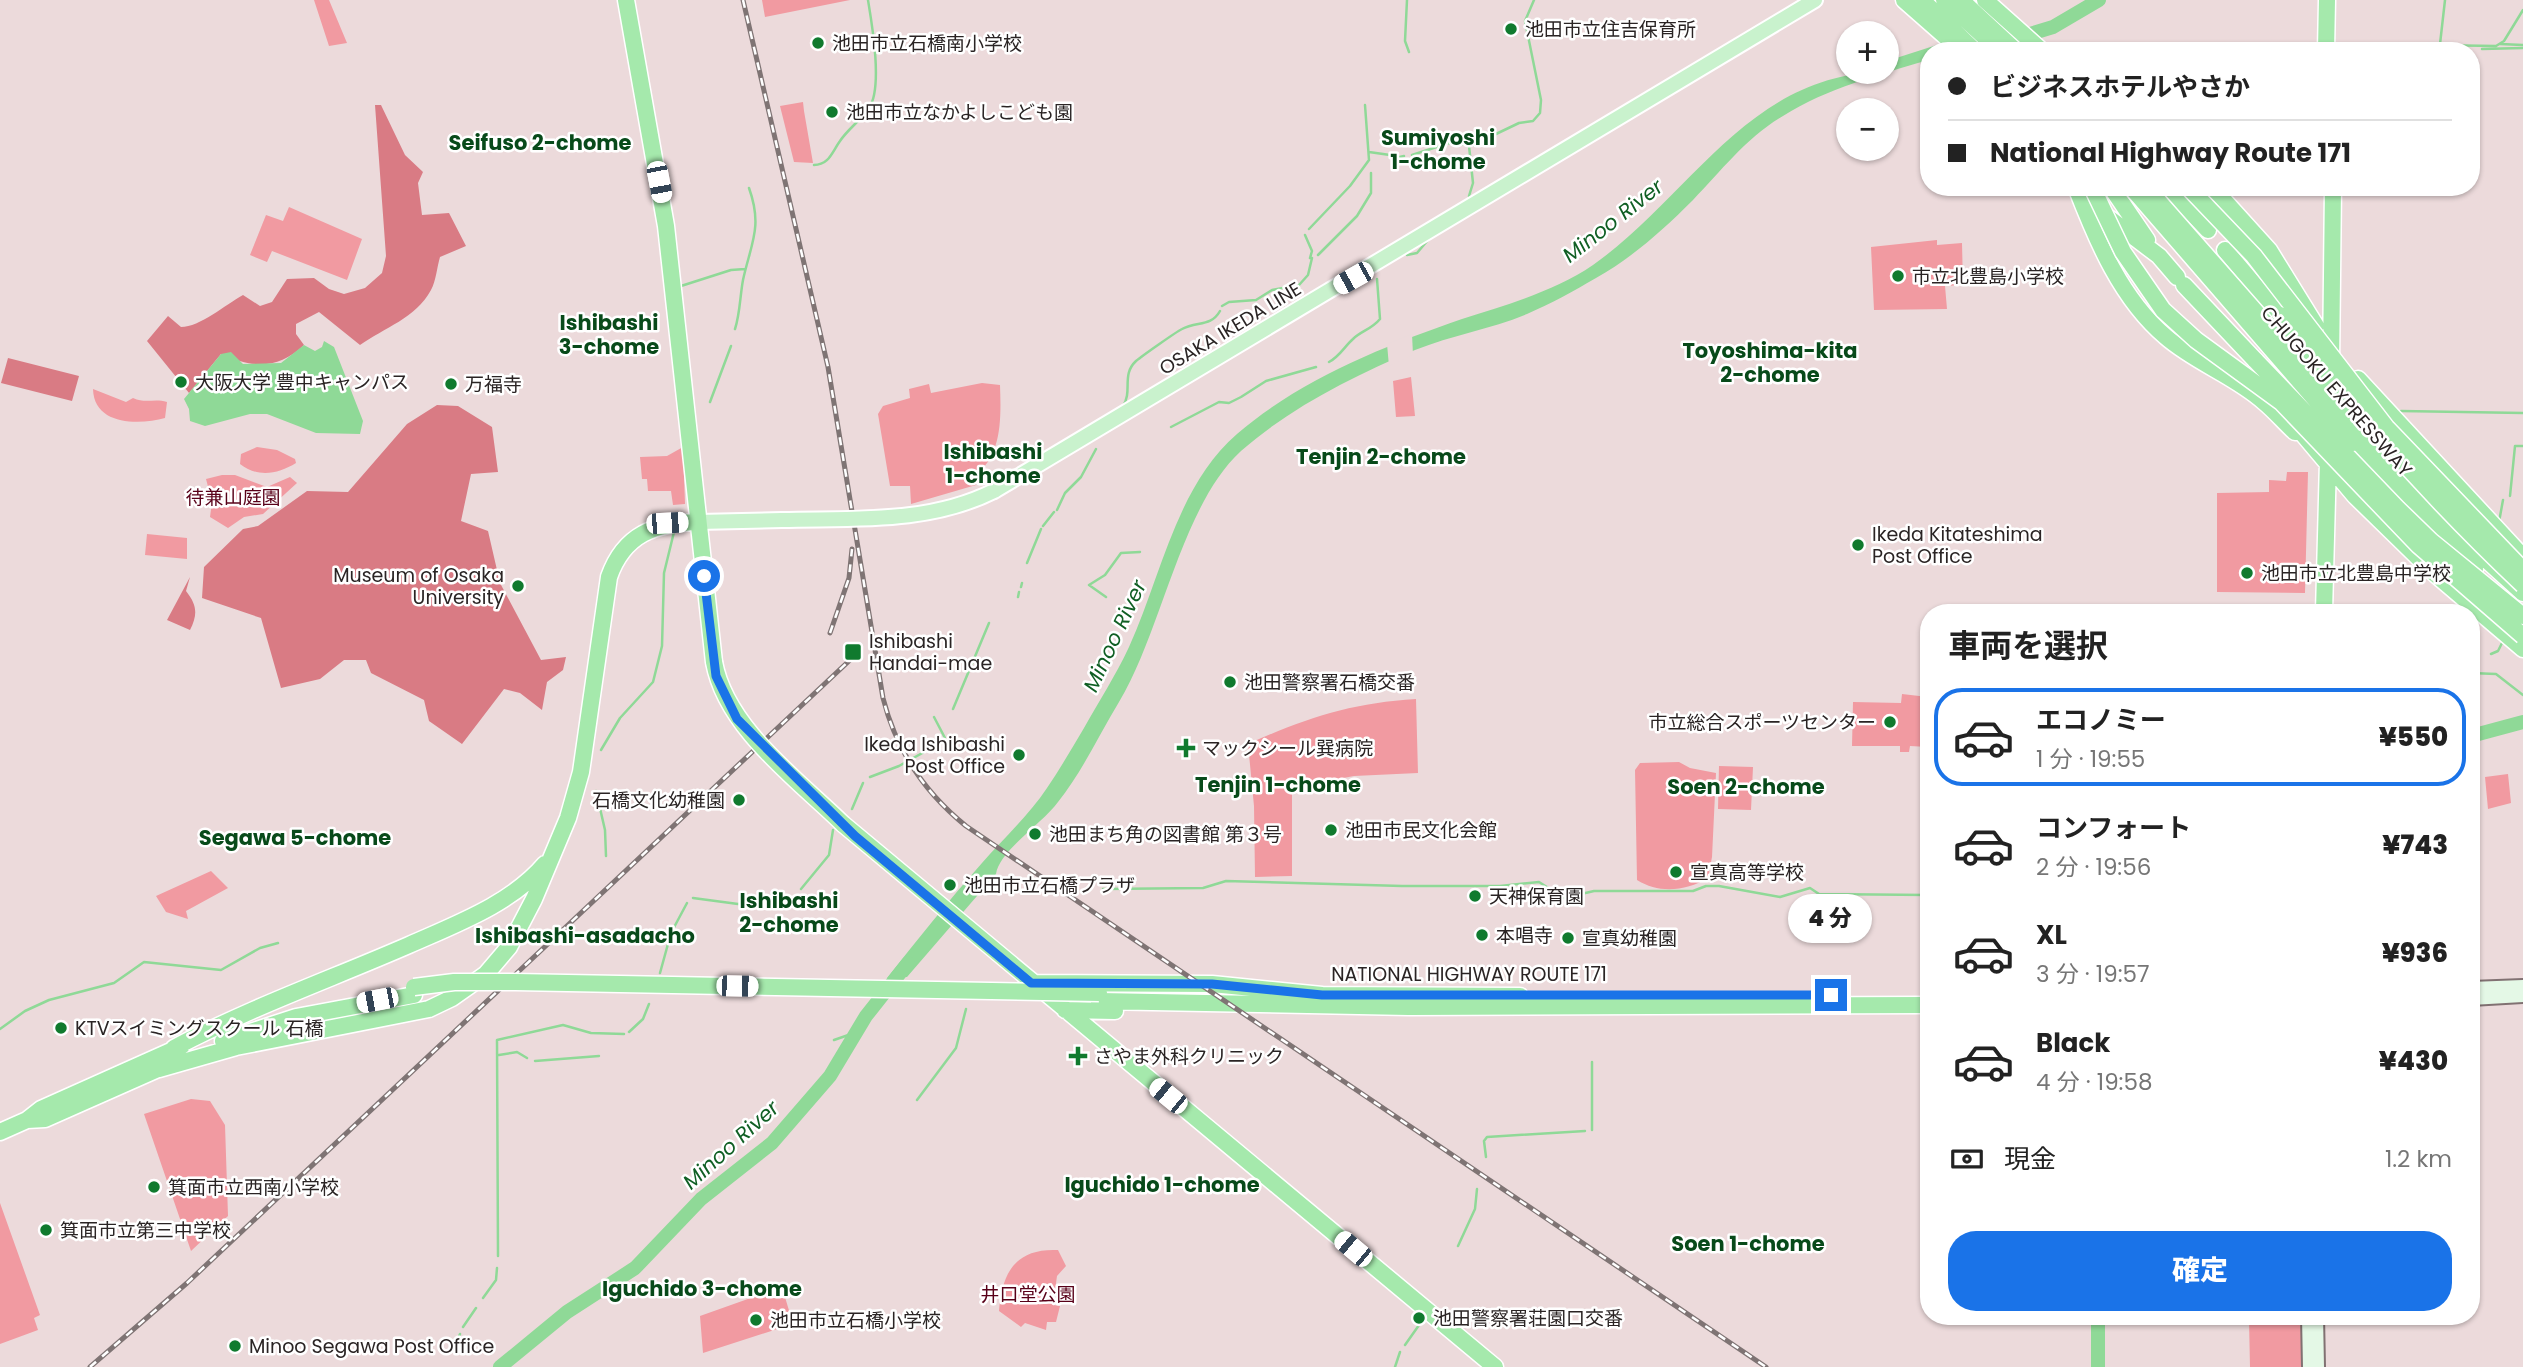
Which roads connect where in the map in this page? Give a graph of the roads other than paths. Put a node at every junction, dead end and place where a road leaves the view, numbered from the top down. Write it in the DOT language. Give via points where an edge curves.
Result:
graph roads {
  1 [pos="626,0"];
  2 [pos="1815,0"];
  3 [pos="1904,0"];
  4 [pos="1922,0"];
  5 [pos="1961,0"];
  6 [pos="2327,0"];
  7 [pos="2336,0"];
  8 [pos="1994,4"];
  9 [pos="1942,8"];
  10 [pos="1952,42"];
  11 [pos="1968,42"];
  12 [pos="1973,42"];
  13 [pos="1988,42"];
  14 [pos="2006,42"];
  15 [pos="2026,42"];
  16 [pos="2033,42"];
  17 [pos="2043,42"];
  18 [pos="2326,42"];
  19 [pos="2335,42"];
  20 [pos="2086,196"];
  21 [pos="2086,196"];
  22 [pos="2087,196"];
  23 [pos="2087,196"];
  24 [pos="2117,196"];
  25 [pos="2139,196"];
  26 [pos="2154,196"];
  27 [pos="2176,196"];
  28 [pos="2193,196"];
  29 [pos="2197,196"];
  30 [pos="2210,196"];
  31 [pos="2220,196"];
  32 [pos="2323,196"];
  33 [pos="2333,196"];
  34 [pos="2213,235"];
  35 [pos="2159,256"];
  36 [pos="2306,312"];
  37 [pos="2320,333"];
  38 [pos="2331,347"];
  39 [pos="2319,455"];
  40 [pos="2355,496"];
  41 [pos="2328,503"];
  42 [pos="698,522"];
  43 [pos="2523,557"];
  44 [pos="2523,570"];
  45 [pos="2523,585"];
  46 [pos="2523,593"];
  47 [pos="2315,604"];
  48 [pos="2324,604"];
  49 [pos="2471,604"];
  50 [pos="2480,612"];
  51 [pos="2523,614"];
  52 [pos="2523,636"];
  53 [pos="2523,649"];
  54 [pos="551,856"];
  55 [pos="519,887"];
  56 [pos="534,899"];
  57 [pos="1031,983"];
  58 [pos="2523,986"];
  59 [pos="2480,988"];
  60 [pos="414,991"];
  61 [pos="1322,995"];
  62 [pos="1920,995"];
  63 [pos="2523,996"];
  64 [pos="1099,997"];
  65 [pos="2480,998"];
  66 [pos="1920,1005"];
  67 [pos="1355,1007"];
  68 [pos="1065,1010"];
  69 [pos="174,1048"];
  70 [pos="159,1069"];
  71 [pos="27,1121"];
  72 [pos="0,1132"];
  73 [pos="2308,1325"];
  74 [pos="2317,1325"];
  75 [pos="1495,1367"];
  76 [pos="2309,1367"];
  77 [pos="2318,1367"];
  1 -- 42 [label="highway" via="666,226"];
  2 -- 42 [label="main road, OSAKA IKEDA LINE, bridge" via="994,491 927,514"];
  3 -- 10 [label="highway"];
  4 -- 9 [label="highway"];
  5 -- 14 [label="highway"];
  6 -- 18 [label="highway"];
  7 -- 19 [label="highway"];
  8 -- 15 [label="highway"];
  8 -- 16 [label="highway"];
  8 -- 17 [label="highway"];
  9 -- 11 [label="highway"];
  9 -- 12 [label="highway"];
  9 -- 13 [label="highway"];
  20 -- 39 [label="highway, bridge" via="2141,298 2173,332 2290,419"];
  21 -- 39 [label="highway" via="2103,251 2131,299 2164,335 2264,402"];
  22 -- 35 [label="highway"];
  23 -- 52 [label="highway, bridge" via="2162,310 2281,402 2418,545"];
  24 -- 35 [label="highway"];
  25 -- 51 [label="highway, CHUGOKU EXPRESSWAY, bridge" via="2406,500"];
  26 -- 46 [label="highway, CHUGOKU EXPRESSWAY, bridge" via="2390,463 2448,525"];
  27 -- 34 [label="highway"];
  28 -- 34 [label="highway"];
  29 -- 44 [label="highway, bridge" via="2246,248 2386,427"];
  30 -- 36 [label="highway"];
  31 -- 36 [label="highway" via="2269,250"];
  32 -- 37 [label="highway"];
  33 -- 38 [label="highway"];
  34 -- 45 [label="highway, bridge" via="2414,474"];
  35 -- 51 [label="highway, bridge" via="2414,525"];
  36 -- 37 [label="highway"];
  37 -- 38 [label="highway"];
  37 -- 39 [label="highway"];
  38 -- 39 [label="highway"];
  38 -- 43 [label="highway"];
  39 -- 40 [label="highway"];
  39 -- 41 [label="highway"];
  39 -- 47 [label="highway"];
  40 -- 41 [label="highway"];
  40 -- 49 [label="highway"];
  41 -- 48 [label="highway"];
  42 -- 54 [label="highway" via="667,523 643,531 613,564 579,783"];
  42 -- 57 [label="highway, bridge" via="713,662 737,719 844,824"];
  50 -- 53 [label="highway"];
  54 -- 55 [label="highway"];
  54 -- 56 [label="highway"];
  55 -- 56 [label="highway" via="526,888"];
  55 -- 69 [label="highway" via="449,927"];
  56 -- 70 [label="highway" via="509,947 486,974 429,1009 236,1047"];
  57 -- 61 [label="highway" via="1212,984"];
  57 -- 68 [label="highway"];
  58 -- 59 [label="main road"];
  60 -- 64 [label="highway, NATIONAL HIGHWAY ROUTE 171"];
  60 -- 69 [label="highway, NATIONAL HIGHWAY ROUTE 171" via="313,1004"];
  60 -- 70 [label="highway, NATIONAL HIGHWAY ROUTE 171" via="296,1017"];
  61 -- 62 [label="highway, NATIONAL HIGHWAY ROUTE 171"];
  61 -- 64 [label="highway, NATIONAL HIGHWAY ROUTE 171"];
  63 -- 65 [label="main road"];
  64 -- 67 [label="highway, NATIONAL HIGHWAY ROUTE 171"];
  66 -- 67 [label="highway, NATIONAL HIGHWAY ROUTE 171"];
  67 -- 68 [label="highway" via="1257,1013"];
  68 -- 75 [label="highway"];
  69 -- 71 [label="highway, NATIONAL HIGHWAY ROUTE 171" via="41,1109"];
  70 -- 71 [label="highway, NATIONAL HIGHWAY ROUTE 171" via="45,1119"];
  71 -- 72 [label="highway, NATIONAL HIGHWAY ROUTE 171"];
  73 -- 76 [label="main road"];
  74 -- 77 [label="main road"];
}
